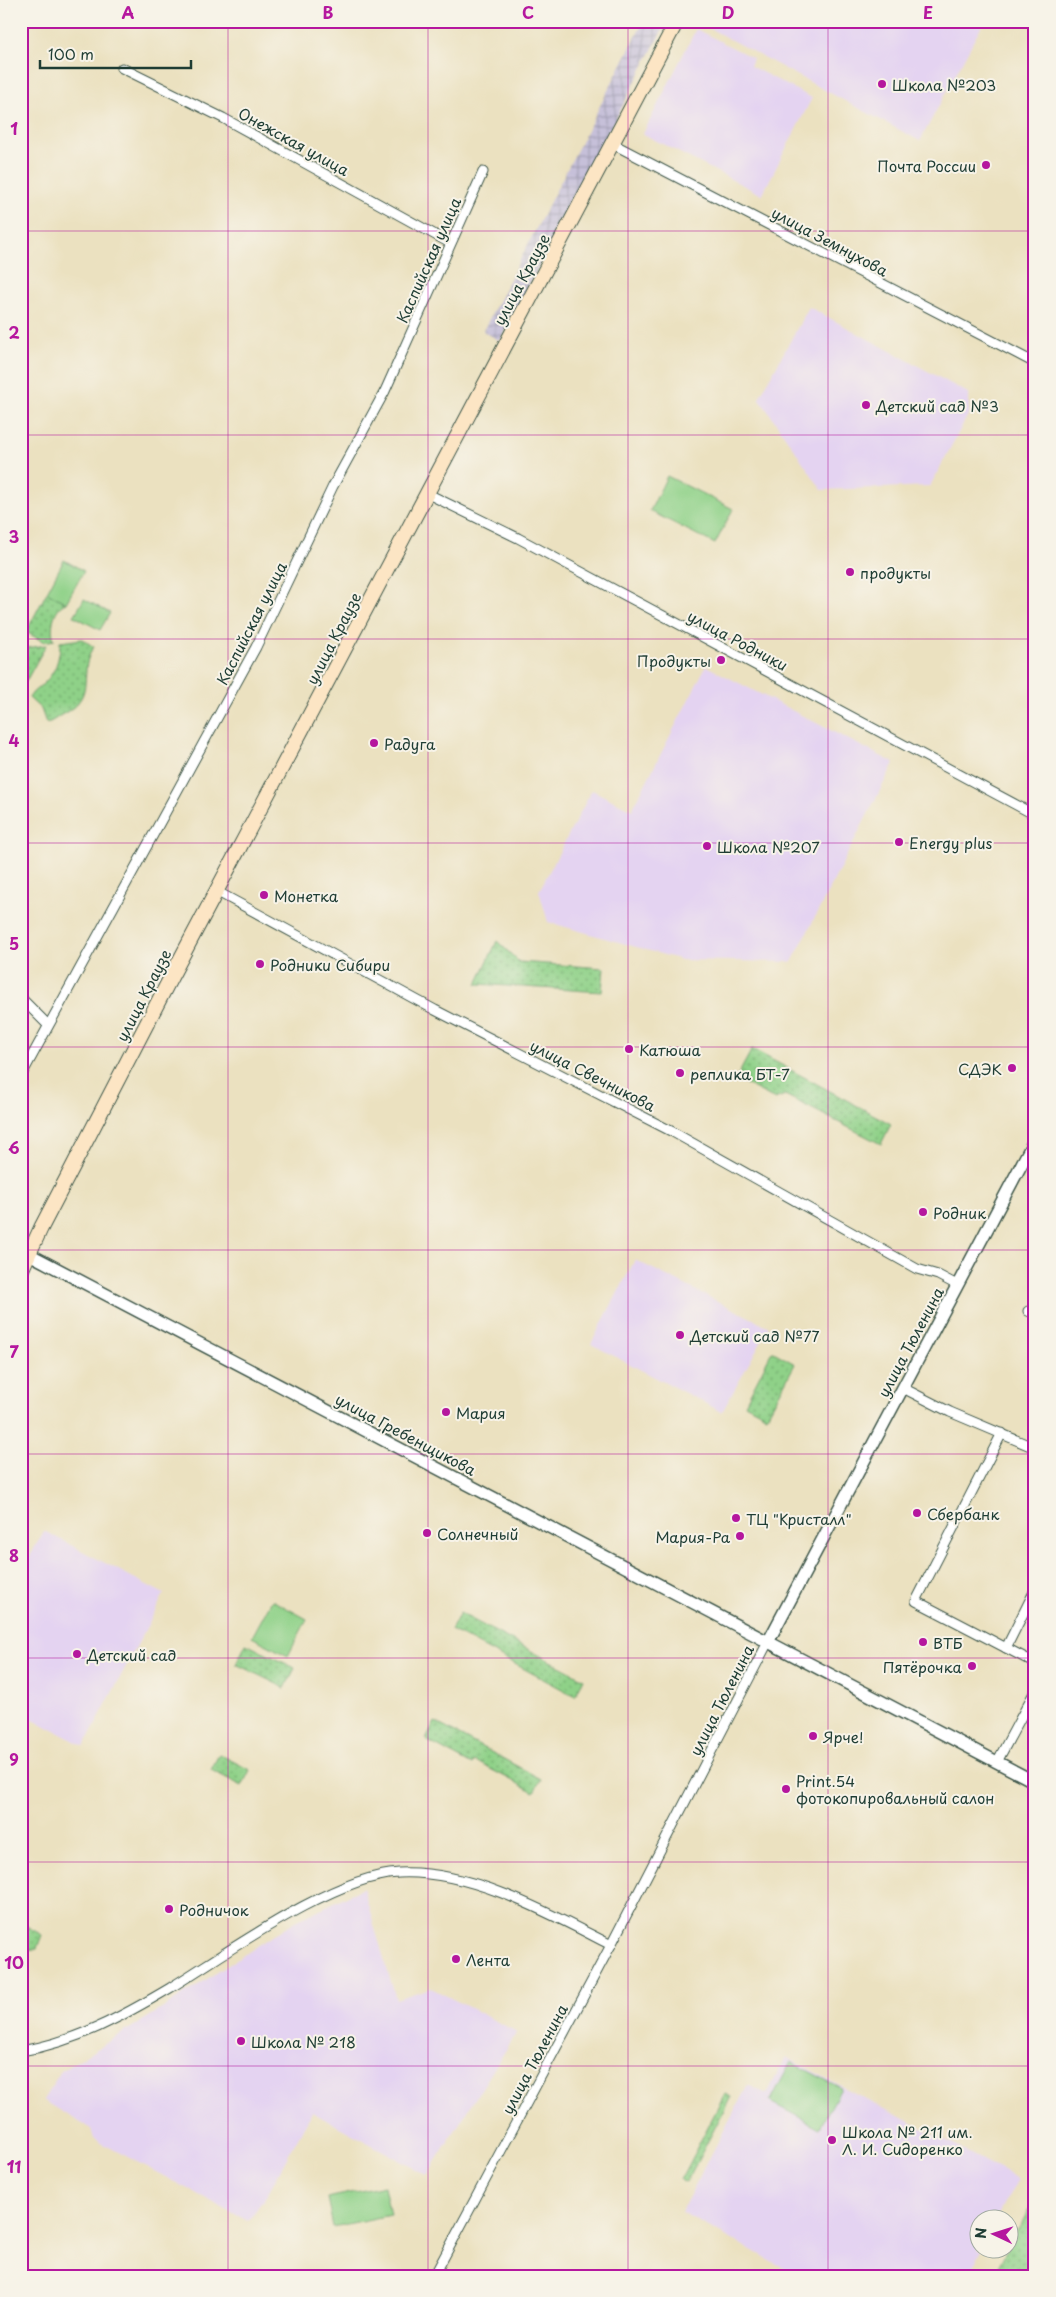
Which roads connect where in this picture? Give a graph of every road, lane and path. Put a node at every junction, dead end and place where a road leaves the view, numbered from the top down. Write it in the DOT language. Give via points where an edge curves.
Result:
graph roads {
  1 [pos="677,21"];
  2 [pos="122,68"];
  3 [pos="613,144"];
  4 [pos="483,172"];
  5 [pos="450,243"];
  6 [pos="1035,363"];
  7 [pos="426,493"];
  8 [pos="1035,815"];
  9 [pos="216,892"];
  10 [pos="21,998"];
  11 [pos="48,1025"];
  12 [pos="21,1076"];
  13 [pos="1035,1139"];
  14 [pos="25,1252"];
  15 [pos="21,1271"];
  16 [pos="957,1285"];
  17 [pos="903,1388"];
  18 [pos="1002,1433"];
  19 [pos="1033,1444"];
  20 [pos="1035,1590"];
  21 [pos="768,1642"];
  22 [pos="1006,1648"];
  23 [pos="1035,1663"];
  24 [pos="1035,1691"];
  25 [pos="996,1762"];
  26 [pos="1035,1782"];
  27 [pos="611,1945"];
  28 [pos="21,2051"];
  29 [pos="434,2276"];
  1 -- 3 [label="main road, улица Краузе"];
  2 -- 5 [label="street, Онежская улица" via="223,118"];
  3 -- 6 [label="street, улица Земнухова"];
  3 -- 7 [label="main road, улица Краузе"];
  4 -- 5 [label="street, Каспийская улица"];
  5 -- 11 [label="street, Каспийская улица" via="385,391 333,486 256,647"];
  7 -- 8 [label="street, улица Родники"];
  7 -- 9 [label="main road, улица Краузе"];
  9 -- 14 [label="main road, улица Краузе"];
  9 -- 16 [label="street, улица Свечникова" via="435,1010 671,1131 917,1269"];
  10 -- 11 [label="street"];
  11 -- 12 [label="street, Каспийская улица"];
  13 -- 16 [label="street, улица Тюленина"];
  14 -- 15 [label="main road, улица Краузе"];
  14 -- 21 [label="street, улица Гребенщикова"];
  16 -- 17 [label="street, улица Тюленина"];
  17 -- 18 [label="street"];
  17 -- 21 [label="street, улица Тюленина"];
  18 -- 19 [label="street"];
  18 -- 22 [label="street" via="916,1601"];
  20 -- 22 [label="street"];
  21 -- 25 [label="street, улица Гребенщикова"];
  21 -- 27 [label="street, улица Тюленина"];
  22 -- 23 [label="street"];
  24 -- 25 [label="street"];
  25 -- 26 [label="street, улица Гребенщикова"];
  27 -- 28 [label="street" via="472,1882 438,1875 398,1873 363,1880 331,1892 97,2029"];
  27 -- 29 [label="street, улица Тюленина"];
}
